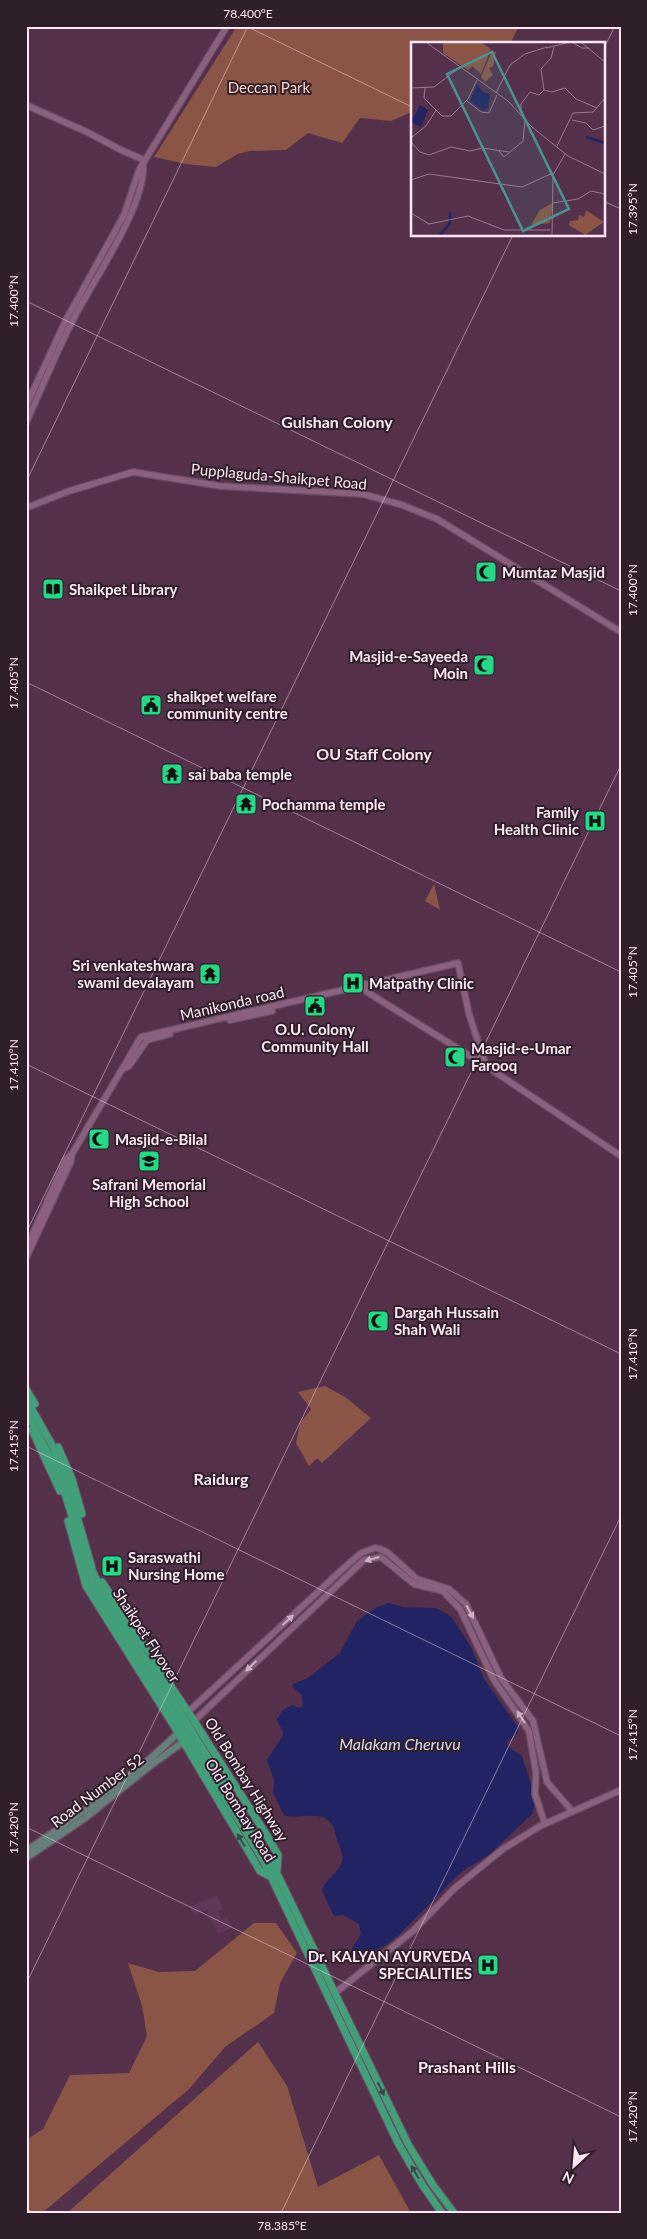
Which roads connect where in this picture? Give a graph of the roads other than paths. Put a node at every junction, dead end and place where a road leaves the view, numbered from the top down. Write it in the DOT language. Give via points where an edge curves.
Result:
graph roads {
  1 [pos="227,26"];
  2 [pos="26,106"];
  3 [pos="144,162"];
  4 [pos="26,406"];
  5 [pos="26,423"];
  6 [pos="26,508"];
  7 [pos="621,632"];
  8 [pos="366,985"];
  9 [pos="486,1066"];
  10 [pos="72,1154"];
  11 [pos="621,1156"];
  12 [pos="26,1249"];
  13 [pos="26,1258"];
  14 [pos="26,1388"];
  15 [pos="26,1399"];
  16 [pos="26,1410"];
  17 [pos="26,1418"];
  18 [pos="415,1582"];
  19 [pos="444,1589"];
  20 [pos="188,1712"];
  21 [pos="194,1721"];
  22 [pos="529,1731"];
  23 [pos="536,1731"];
  24 [pos="178,1733"];
  25 [pos="183,1742"];
  26 [pos="546,1778"];
  27 [pos="535,1780"];
  28 [pos="621,1790"];
  29 [pos="572,1811"];
  30 [pos="545,1824"];
  31 [pos="26,1851"];
  32 [pos="26,1858"];
  33 [pos="266,1859"];
  34 [pos="274,1874"];
  35 [pos="335,1993"];
  36 [pos="442,2213"];
  37 [pos="454,2213"];
  1 -- 3 [label="street"];
  2 -- 3 [label="street"];
  3 -- 4 [label="street" via="124,215 66,320"];
  3 -- 5 [label="street" via="134,210 71,323"];
  6 -- 7 [label="street, Pupplaguda-Shaikpet Road" via="133,472 220,486 363,494 437,519"];
  8 -- 9 [label="street" via="367,992"];
  8 -- 9 [label="street, Manikonda road" via="459,965 469,1014"];
  8 -- 10 [label="street, Manikonda road" via="147,1040 138,1045 129,1066 123,1069"];
  9 -- 11 [label="street"];
  10 -- 12 [label="street, Manikonda road" via="66,1159"];
  10 -- 13 [label="street, Manikonda road"];
  14 -- 20 [label="main road, Old Bombay Highway" via="70,1473 99,1577"];
  15 -- 33 [label="main road, Shaikpet Flyover" via="66,1478 100,1587 153,1668"];
  16 -- 33 [label="main road, Shaikpet Flyover" via="60,1477 94,1589"];
  17 -- 24 [label="main road, Old Bombay Road" via="59,1486 86,1586"];
  18 -- 19 [label="street"];
  20 -- 18 [label="street, one-way" via="361,1553 375,1548 386,1552"];
  18 -- 21 [label="street, one-way" via="381,1557 364,1560"];
  22 -- 19 [label="street, one-way" via="494,1680 460,1609"];
  19 -- 23 [label="street, one-way" via="466,1604 501,1678 526,1711"];
  20 -- 21 [label="main road, Old Bombay Highway"];
  21 -- 34 [label="main road, Old Bombay Highway" via="278,1854"];
  22 -- 23 [label="street"];
  22 -- 27 [label="street"];
  23 -- 26 [label="street"];
  24 -- 25 [label="main road, Old Bombay Road"];
  24 -- 31 [label="main road, Road Number 52" via="92,1807"];
  25 -- 32 [label="main road, Road Number 52" via="86,1818"];
  34 -- 25 [label="main road, Old Bombay Road, one-way" via="260,1871"];
  26 -- 27 [label="street"];
  26 -- 29 [label="street"];
  27 -- 30 [label="street" via="535,1794"];
  28 -- 29 [label="street"];
  29 -- 30 [label="street"];
  30 -- 35 [label="street" via="494,1855 413,1931"];
  33 -- 34 [label="main road, Shaikpet Flyover"];
  34 -- 35 [label="main road, Old Bombay Highway"];
  36 -- 34 [label="main road, Old Bombay Road, one-way" via="398,2143"];
  35 -- 37 [label="main road, Old Bombay Highway, one-way" via="408,2144 432,2185"];
}
